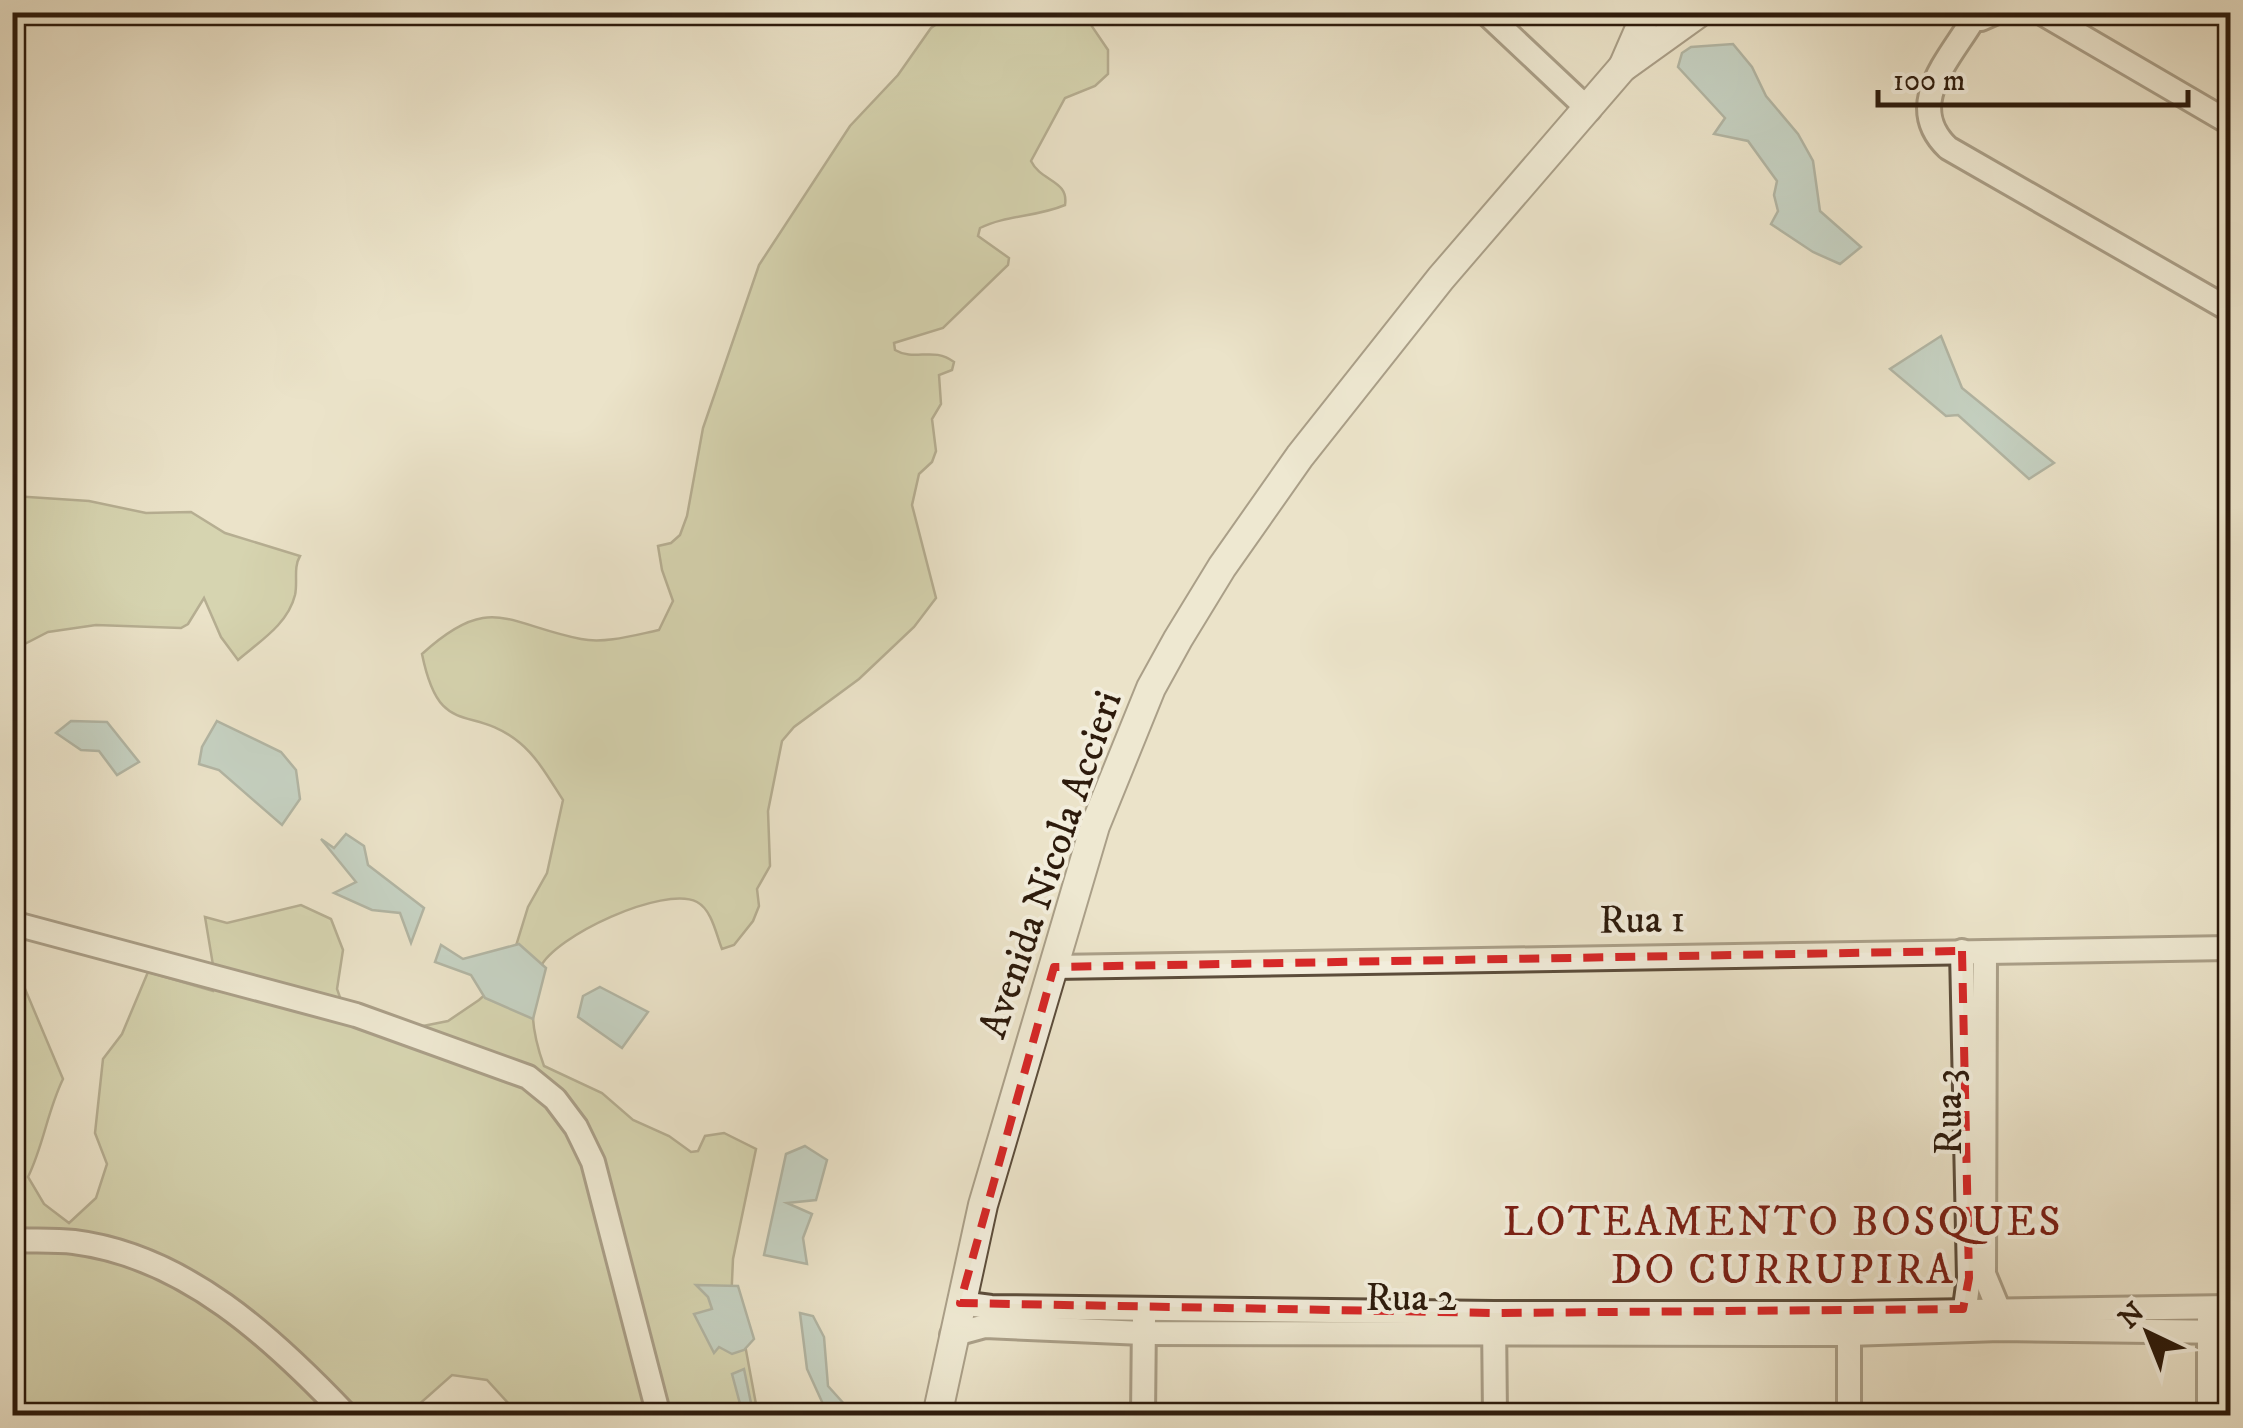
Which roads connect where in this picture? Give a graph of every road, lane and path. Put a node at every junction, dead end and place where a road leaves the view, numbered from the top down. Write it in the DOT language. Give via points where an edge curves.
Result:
graph roads {
  1 [pos="1485,12"];
  2 [pos="1647,12"];
  3 [pos="1700,12"];
  4 [pos="2040,12"];
  5 [pos="1979,14"];
  6 [pos="1622,68"];
  7 [pos="1588,110"];
  8 [pos="2230,122"];
  9 [pos="2230,310"];
  10 [pos="12,923"];
  11 [pos="2230,948"];
  12 [pos="1973,951"];
  13 [pos="1054,966"];
  14 [pos="12,1240"];
  15 [pos="960,1304"];
  16 [pos="2220,1307"];
  17 [pos="1144,1309"];
  18 [pos="1999,1319"];
  19 [pos="1963,1320"];
  20 [pos="1848,1323"];
  21 [pos="1494,1324"];
  22 [pos="2220,1332"];
  23 [pos="1144,1333"];
  24 [pos="952,1335"];
  25 [pos="347,1416"];
  26 [pos="658,1416"];
  27 [pos="938,1416"];
  28 [pos="1143,1416"];
  29 [pos="1495,1416"];
  30 [pos="1848,1416"];
  31 [pos="2209,1416"];
  1 -- 7 [label="street"];
  2 -- 6 [label="street, Avenida Nicola Accieri"];
  3 -- 6 [label="street, Avenida Nicola Accieri"];
  4 -- 8 [label="street"];
  5 -- 9 [label="street" via="1927,102 1936,137"];
  6 -- 7 [label="street, Avenida Nicola Accieri"];
  7 -- 13 [label="street, Avenida Nicola Accieri" via="1429,292 1300,456 1213,582 1151,688 1096,826"];
  10 -- 26 [label="street" via="356,1016 528,1078 555,1098 593,1162"];
  11 -- 12 [label="street, Rua 1"];
  12 -- 13 [label="street, Rua 1"];
  12 -- 18 [label="street, Rua 3" via="1984,1274"];
  12 -- 19 [label="street, Rua 3"];
  13 -- 15 [label="street, Avenida Nicola Accieri" via="982,1205"];
  14 -- 25 [label="street" via="114,1251 185,1279 234,1310"];
  15 -- 17 [label="street, Rua 2"];
  15 -- 24 [label="street, Avenida Nicola Accieri"];
  16 -- 18 [label="street, Rua 2"];
  16 -- 22 [label="street"];
  17 -- 21 [label="street, Rua 2"];
  17 -- 23 [label="street"];
  18 -- 19 [label="street, Rua 2"];
  18 -- 22 [label="street, Rua 2"];
  19 -- 20 [label="street, Rua 2"];
  20 -- 21 [label="street, Rua 2"];
  20 -- 30 [label="street"];
  21 -- 23 [label="street, Rua 2"];
  21 -- 29 [label="street"];
  22 -- 31 [label="street"];
  23 -- 24 [label="street, Rua 2" via="985,1326"];
  23 -- 28 [label="street"];
  24 -- 27 [label="street, Avenida Nicola Accieri"];
}
